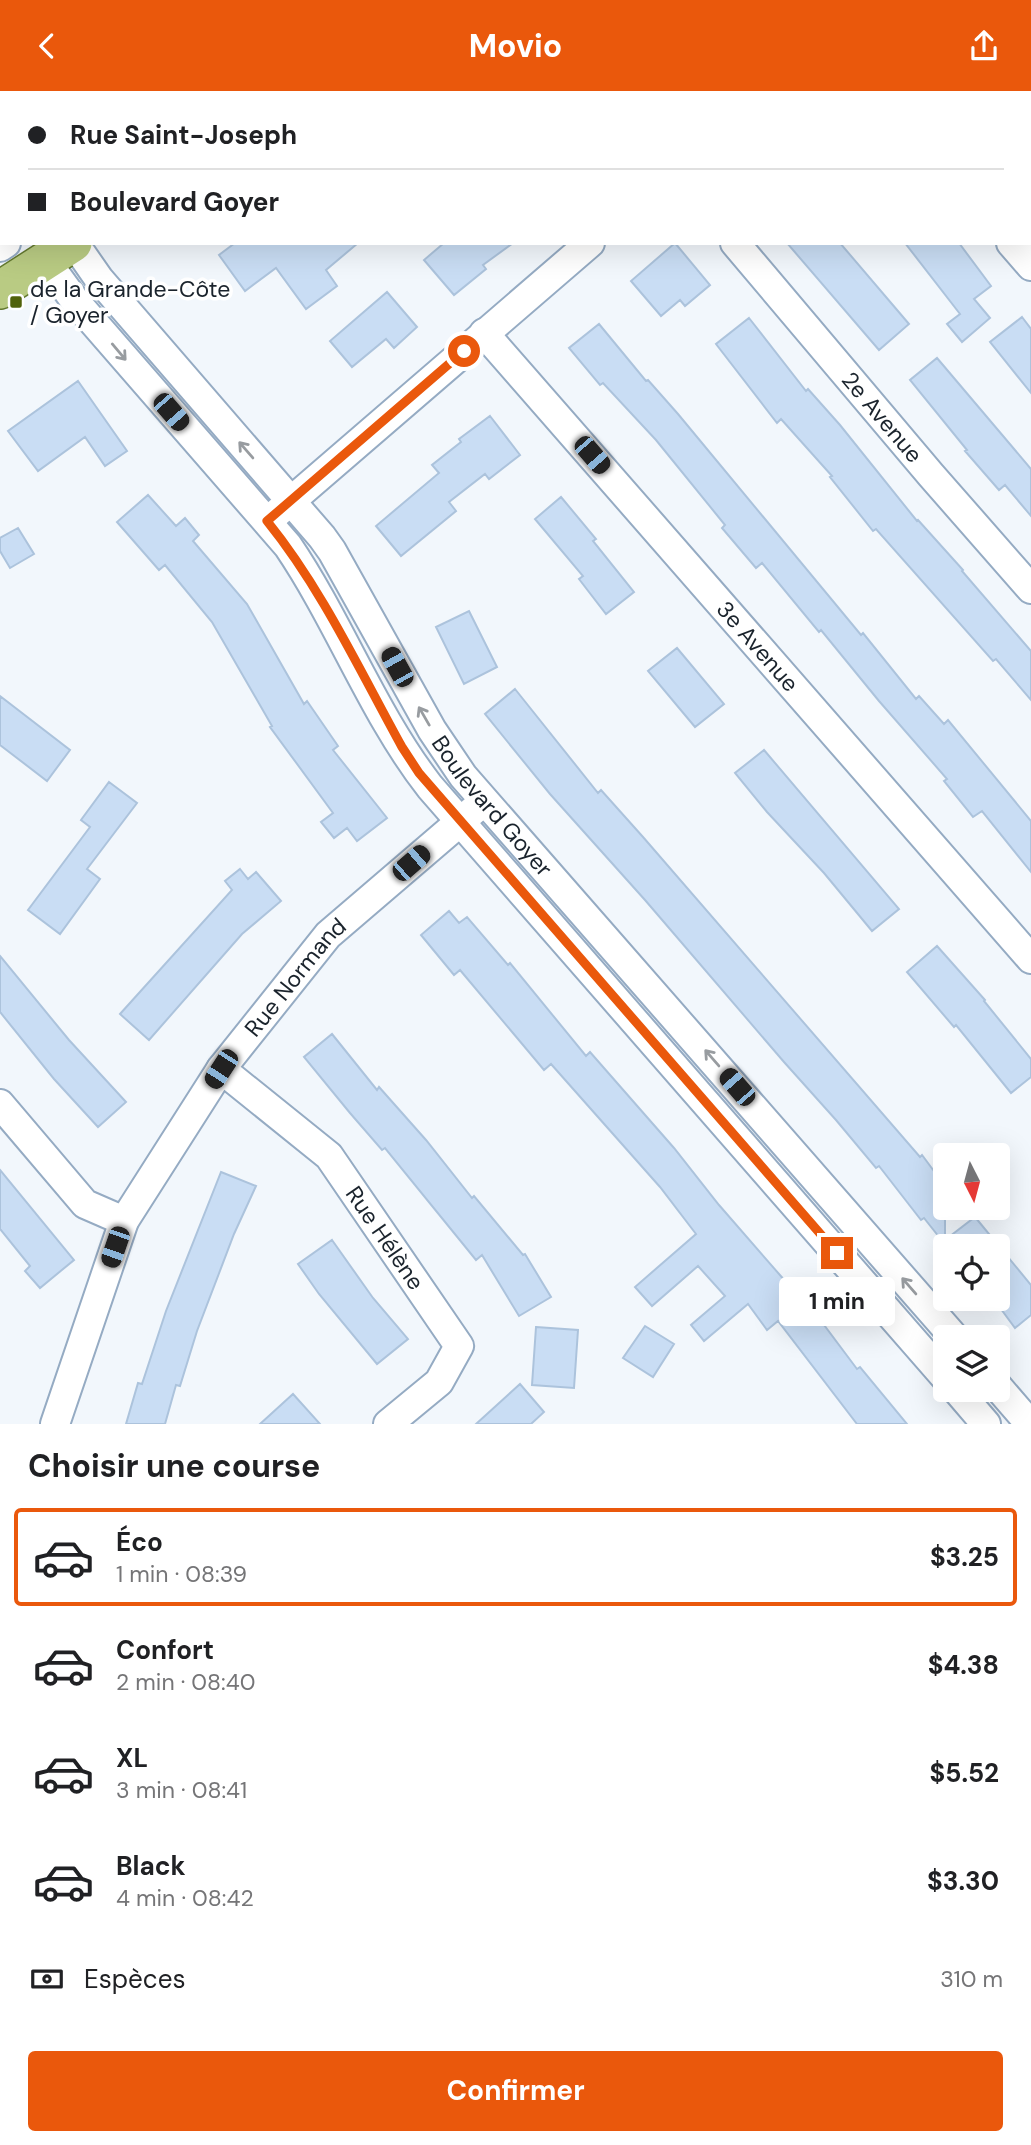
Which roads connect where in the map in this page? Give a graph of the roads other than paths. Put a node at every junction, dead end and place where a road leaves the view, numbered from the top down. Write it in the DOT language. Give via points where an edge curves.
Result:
graph roads {
  1 [pos="588,245"];
  2 [pos="737,245"];
  3 [pos="1013,245"];
  4 [pos="64,249"];
  5 [pos="1031,266"];
  6 [pos="0,291"];
  7 [pos="484,333"];
  8 [pos="291,502"];
  9 [pos="267,521"];
  10 [pos="1031,589"];
  11 [pos="485,800"];
  12 [pos="460,821"];
  13 [pos="1031,959"];
  14 [pos="221,1069"];
  15 [pos="0,1104"];
  16 [pos="124,1221"];
  17 [pos="944,1325"];
  18 [pos="933,1363"];
  19 [pos="1010,1401"];
  20 [pos="967,1402"];
  21 [pos="55,1424"];
  22 [pos="388,1424"];
  23 [pos="986,1424"];
  24 [pos="1030,1424"];
  1 -- 7 [label="street"];
  2 -- 10 [label="street, 2e Avenue"];
  3 -- 5 [label="street"];
  4 -- 6 [label="main road"];
  8 -- 4 [label="street, Boulevard Goyer, one-way" via="99,279"];
  4 -- 9 [label="street, Boulevard Goyer, one-way" via="75,301"];
  7 -- 8 [label="street"];
  7 -- 13 [label="street, 3e Avenue"];
  8 -- 9 [label="street"];
  11 -- 8 [label="street, Boulevard Goyer, one-way" via="441,745 332,551"];
  9 -- 12 [label="street, Boulevard Goyer" via="309,579 410,761"];
  11 -- 12 [label="street, Rue Normand"];
  17 -- 11 [label="street, Boulevard Goyer, one-way"];
  12 -- 14 [label="street, Rue Normand" via="328,935"];
  12 -- 18 [label="street, Boulevard Goyer"];
  14 -- 16 [label="street, Rue Normand"];
  14 -- 22 [label="street, Rue Hélène" via="329,1156 459,1346 439,1383"];
  15 -- 16 [label="street" via="85,1204"];
  16 -- 21 [label="street, Rue Normand"];
  19 -- 24 [label="street"];
  20 -- 23 [label="street"];
}
